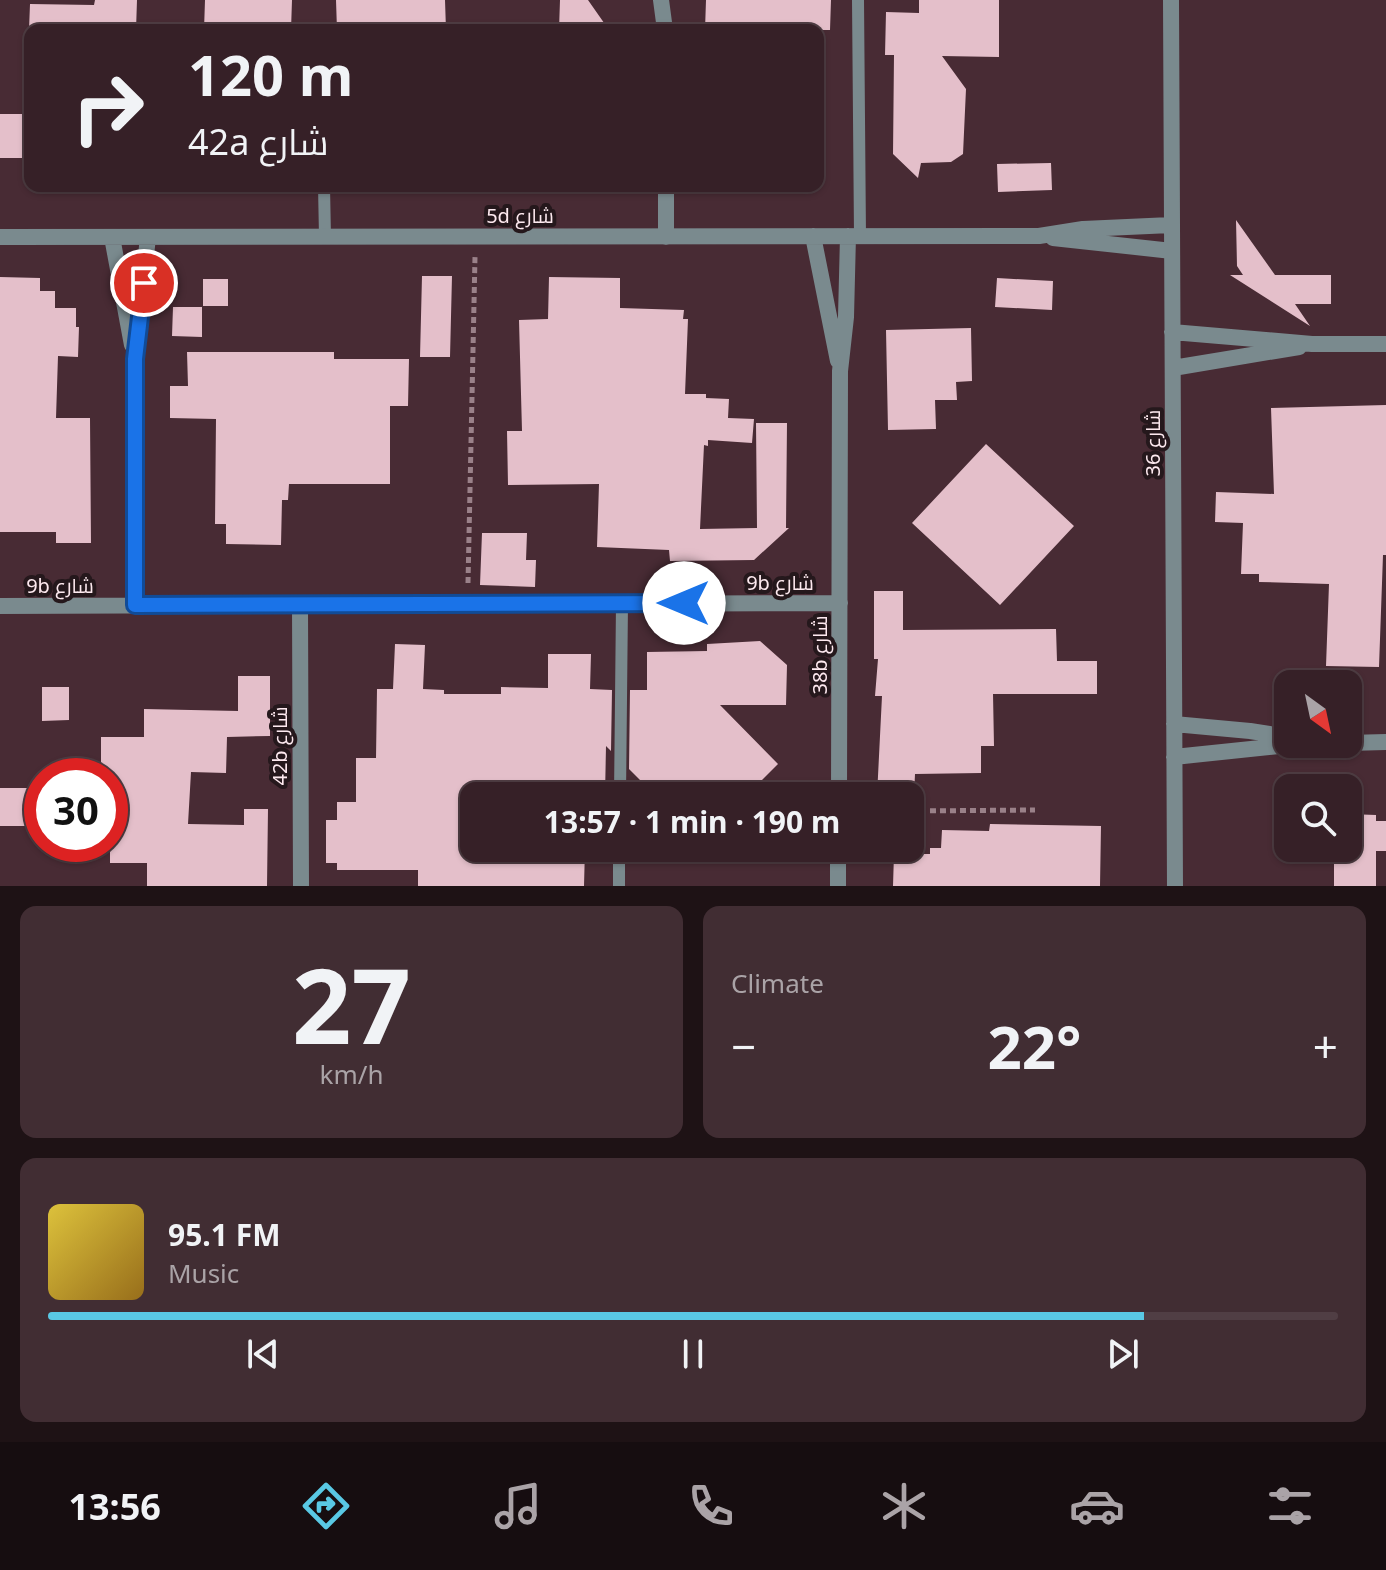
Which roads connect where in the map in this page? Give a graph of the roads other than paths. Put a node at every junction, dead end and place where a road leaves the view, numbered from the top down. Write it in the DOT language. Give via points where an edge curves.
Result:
graph roads {
  1 [pos="661,0"];
  2 [pos="858,0"];
  3 [pos="1171,0"];
  4 [pos="664,24"];
  5 [pos="324,192"];
  6 [pos="666,192"];
  7 [pos="1171,225"];
  8 [pos="813,236"];
  9 [pos="854,236"];
  10 [pos="1039,236"];
  11 [pos="0,237"];
  12 [pos="112,237"];
  13 [pos="148,237"];
  14 [pos="325,237"];
  15 [pos="666,237"];
  16 [pos="1172,251"];
  17 [pos="1172,332"];
  18 [pos="1312,344"];
  19 [pos="1386,344"];
  20 [pos="135,359"];
  21 [pos="1173,368"];
  22 [pos="840,371"];
  23 [pos="622,603"];
  24 [pos="840,603"];
  25 [pos="135,605"];
  26 [pos="300,605"];
  27 [pos="0,606"];
  28 [pos="1174,724"];
  29 [pos="1274,735"];
  30 [pos="1386,742"];
  31 [pos="1362,743"];
  32 [pos="1274,747"];
  33 [pos="1174,757"];
  34 [pos="620,782"];
  35 [pos="839,782"];
  36 [pos="619,862"];
  37 [pos="838,862"];
  38 [pos="301,886"];
  39 [pos="619,886"];
  40 [pos="838,886"];
  41 [pos="1175,886"];
  1 -- 4 [label="street"];
  2 -- 9 [label="lane"];
  3 -- 7 [label="street, شارع 36"];
  5 -- 14 [label="lane"];
  6 -- 15 [label="street"];
  7 -- 10 [label="street, 5d شارع"];
  7 -- 16 [label="street, شارع 36"];
  8 -- 9 [label="street, 5d شارع"];
  8 -- 15 [label="street, 5d شارع"];
  8 -- 22 [label="street, 38b شارع"];
  9 -- 10 [label="street, 5d شارع"];
  9 -- 22 [label="street, 38b شارع"];
  10 -- 16 [label="street, 5d شارع"];
  11 -- 12 [label="street, 5d شارع"];
  12 -- 13 [label="street, 5d شارع"];
  12 -- 20 [label="street"];
  13 -- 14 [label="street, 5d شارع"];
  13 -- 20 [label="street"];
  14 -- 15 [label="street, 5d شارع"];
  16 -- 17 [label="street, شارع 36"];
  17 -- 18 [label="street"];
  17 -- 21 [label="street, شارع 36"];
  18 -- 19 [label="street"];
  18 -- 21 [label="street"];
  20 -- 25 [label="street"];
  21 -- 28 [label="street, شارع 36"];
  22 -- 24 [label="street, 38b شارع"];
  23 -- 24 [label="street, 9b شارع"];
  23 -- 26 [label="street, 9b شارع"];
  23 -- 34 [label="lane"];
  24 -- 35 [label="street, 38b شارع"];
  25 -- 26 [label="street, 9b شارع"];
  25 -- 27 [label="street, 9b شارع"];
  26 -- 38 [label="street, 42b شارع"];
  28 -- 29 [label="street"];
  28 -- 33 [label="street, شارع 36"];
  30 -- 31 [label="street"];
  32 -- 33 [label="street"];
  33 -- 41 [label="street, شارع 36"];
  36 -- 39 [label="lane"];
  37 -- 40 [label="street"];
}
